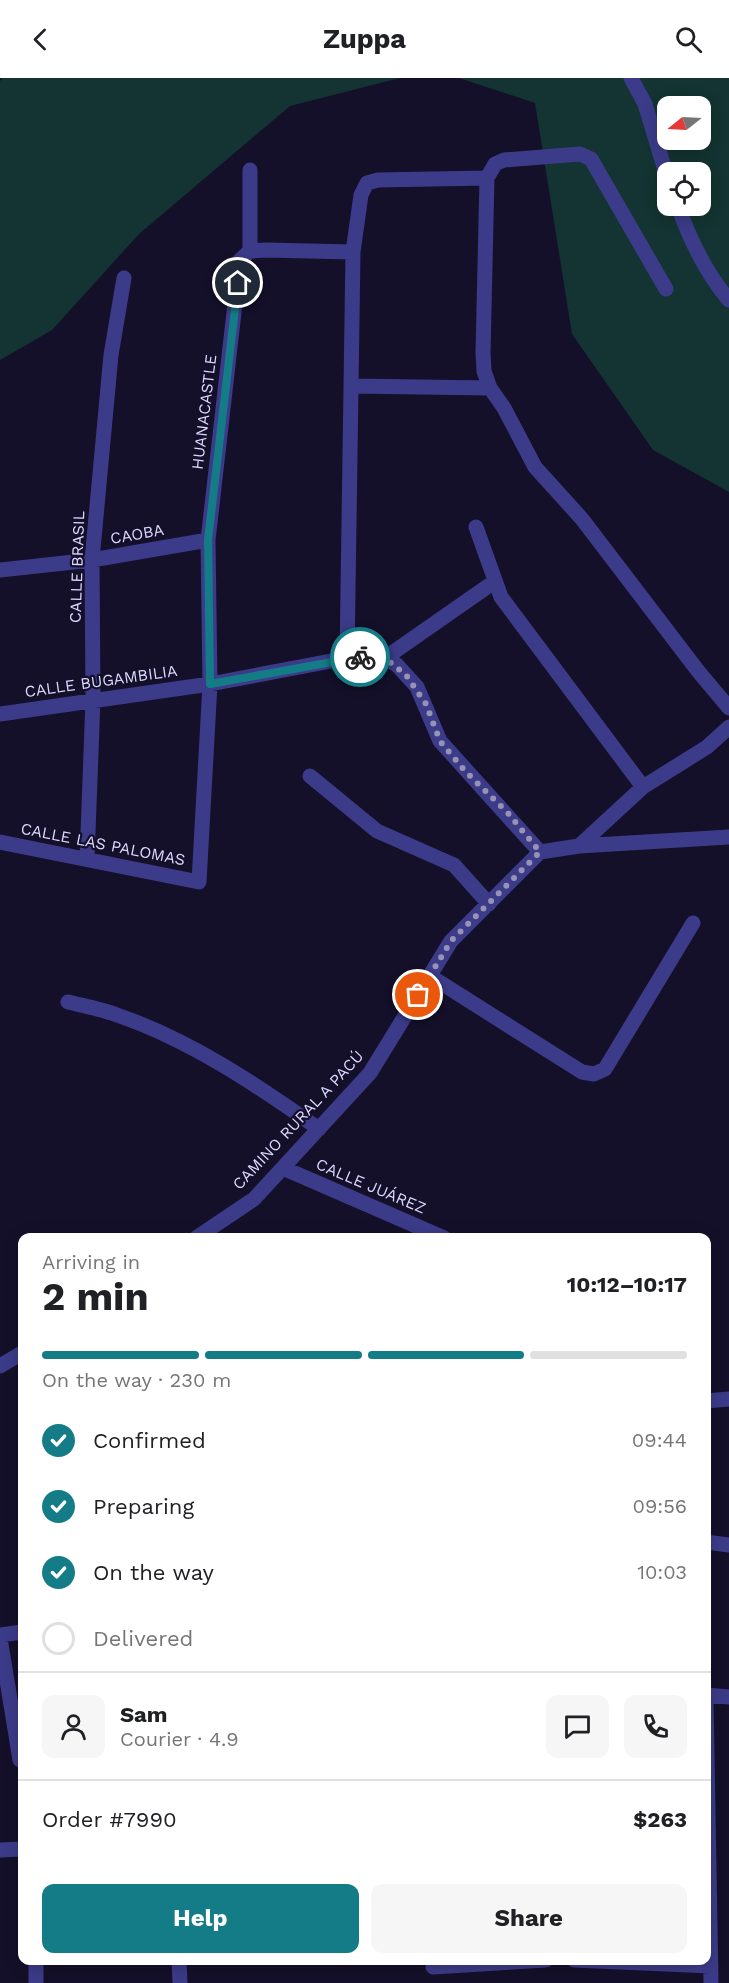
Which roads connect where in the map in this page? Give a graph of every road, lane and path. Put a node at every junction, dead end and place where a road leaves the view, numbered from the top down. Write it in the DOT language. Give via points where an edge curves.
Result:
graph roads {
  1 [pos="631,78"];
  2 [pos="663,162"];
  3 [pos="250,170"];
  4 [pos="487,178"];
  5 [pos="682,216"];
  6 [pos="250,251"];
  7 [pos="353,252"];
  8 [pos="124,278"];
  9 [pos="666,289"];
  10 [pos="729,300"];
  11 [pos="351,386"];
  12 [pos="490,388"];
  13 [pos="476,527"];
  14 [pos="208,540"];
  15 [pos="92,560"];
  16 [pos="0,570"];
  17 [pos="494,582"];
  18 [pos="347,658"];
  19 [pos="385,658"];
  20 [pos="210,684"];
  21 [pos="93,700"];
  22 [pos="729,708"];
  23 [pos="0,714"];
  24 [pos="729,727"];
  25 [pos="310,776"];
  26 [pos="643,787"];
  27 [pos="729,837"];
  28 [pos="0,842"];
  29 [pos="579,846"];
  30 [pos="540,852"];
  31 [pos="87,859"];
  32 [pos="199,882"];
  33 [pos="489,903"];
  34 [pos="693,923"];
  35 [pos="430,976"];
  36 [pos="68,1002"];
  37 [pos="319,1129"];
  38 [pos="283,1168"];
  39 [pos="203,1233"];
  40 [pos="432,1233"];
  41 [pos="18,1355"];
  42 [pos="0,1366"];
  43 [pos="729,1399"];
  44 [pos="711,1401"];
  45 [pos="711,1543"];
  46 [pos="729,1545"];
  47 [pos="18,1633"];
  48 [pos="0,1636"];
  49 [pos="711,1696"];
  50 [pos="729,1697"];
  51 [pos="18,1748"];
  52 [pos="18,1849"];
  53 [pos="0,1850"];
  54 [pos="36,1965"];
  55 [pos="179,1965"];
  56 [pos="490,1965"];
  57 [pos="688,1965"];
  58 [pos="711,1966"];
  59 [pos="433,1970"];
  60 [pos="36,1983"];
  61 [pos="180,1983"];
  62 [pos="711,1983"];
  1 -- 2 [label="street" via="645,104"];
  3 -- 6 [label="street"];
  4 -- 7 [label="street" via="367,183 361,195"];
  4 -- 9 [label="street" via="495,164 504,160 580,154 591,159"];
  4 -- 12 [label="street" via="483,353"];
  5 -- 10 [label="street" via="718,288"];
  6 -- 7 [label="street"];
  6 -- 14 [label="street, HUANACASTLE" via="240,260"];
  7 -- 11 [label="street"];
  8 -- 15 [label="street, CALLE BRASIL" via="111,355"];
  11 -- 12 [label="street"];
  11 -- 18 [label="street"];
  12 -- 22 [label="street" via="535,466 582,519"];
  13 -- 17 [label="street"];
  14 -- 15 [label="street, CAOBA"];
  14 -- 20 [label="street, HUANACASTLE"];
  15 -- 16 [label="street, CAOBA"];
  15 -- 21 [label="street, CALLE BRASIL"];
  17 -- 19 [label="street"];
  17 -- 26 [label="street" via="501,597"];
  18 -- 19 [label="street, CALLE BUGAMBILIA"];
  18 -- 20 [label="street, CALLE BUGAMBILIA"];
  19 -- 30 [label="street" via="417,687 440,741"];
  20 -- 21 [label="street, CALLE BUGAMBILIA"];
  20 -- 32 [label="street, HUANACASTLE"];
  21 -- 23 [label="street, CALLE BUGAMBILIA"];
  21 -- 31 [label="street, CALLE BRASIL"];
  24 -- 26 [label="street" via="706,747"];
  25 -- 33 [label="street" via="377,831 454,865"];
  26 -- 29 [label="street"];
  27 -- 29 [label="street"];
  28 -- 31 [label="street, CALLE LAS PALOMAS"];
  29 -- 30 [label="street"];
  30 -- 33 [label="street, CAMINO RURAL A PACÚ"];
  31 -- 32 [label="street, CALLE LAS PALOMAS"];
  33 -- 35 [label="street, CAMINO RURAL A PACÚ" via="451,941"];
  34 -- 35 [label="street" via="605,1069 594,1074 582,1072"];
  35 -- 37 [label="street, CAMINO RURAL A PACÚ" via="370,1073"];
  36 -- 37 [label="street" via="117,1015 187,1045"];
  37 -- 38 [label="street, CAMINO RURAL A PACÚ"];
  38 -- 39 [label="street, CAMINO RURAL A PACÚ" via="254,1199"];
  38 -- 40 [label="street, CALLE JUÁREZ"];
  41 -- 42 [label="street"];
  43 -- 44 [label="street"];
  45 -- 46 [label="street"];
  47 -- 48 [label="street"];
  48 -- 51 [label="street"];
  49 -- 50 [label="street"];
  52 -- 53 [label="street"];
  54 -- 60 [label="street"];
  55 -- 61 [label="street"];
  56 -- 59 [label="street"];
  57 -- 58 [label="street"];
  58 -- 62 [label="street"];
}
